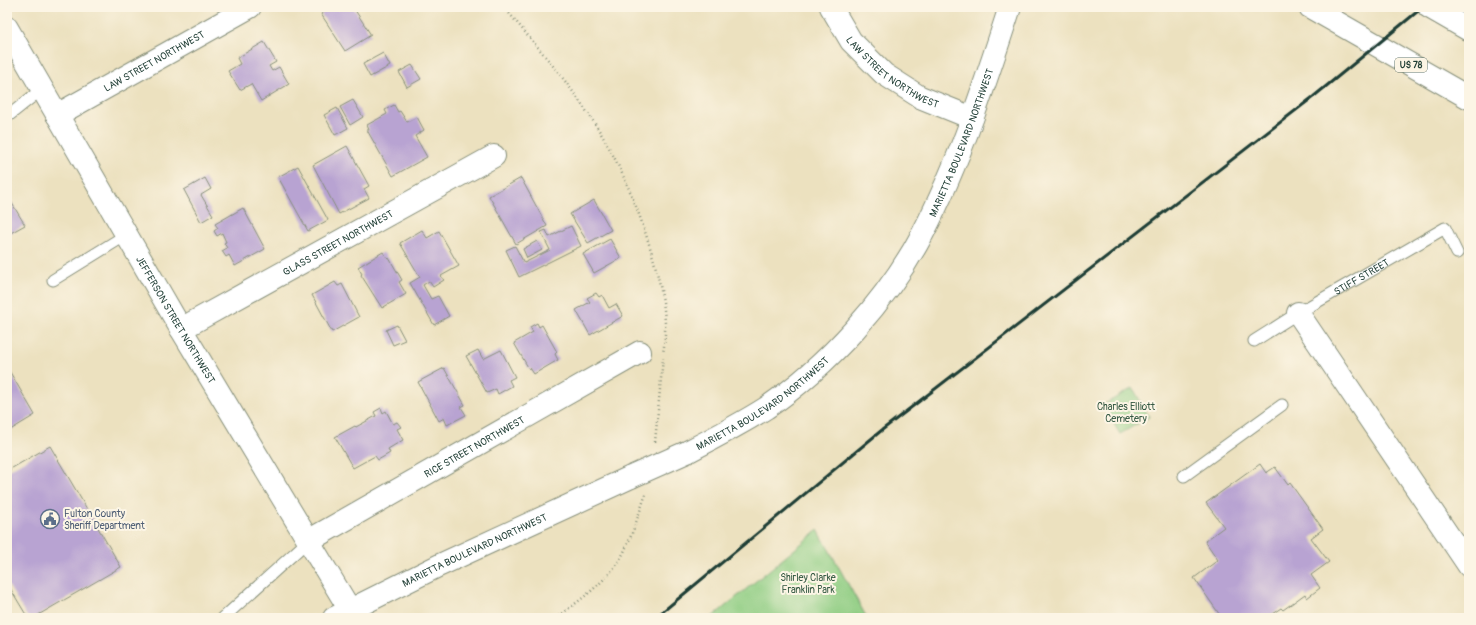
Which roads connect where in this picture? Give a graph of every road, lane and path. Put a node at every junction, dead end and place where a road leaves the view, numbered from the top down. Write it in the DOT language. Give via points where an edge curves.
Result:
graph roads {
  1 [pos="250,7"];
  2 [pos="504,7"];
  3 [pos="831,7"];
  4 [pos="1010,7"];
  5 [pos="1310,7"];
  6 [pos="1429,7"];
  7 [pos="7,28"];
  8 [pos="1469,30"];
  9 [pos="42,89"];
  10 [pos="1469,98"];
  11 [pos="57,115"];
  12 [pos="7,117"];
  13 [pos="972,118"];
  14 [pos="494,156"];
  15 [pos="126,235"];
  16 [pos="1457,253"];
  17 [pos="53,280"];
  18 [pos="1298,313"];
  19 [pos="181,329"];
  20 [pos="1254,341"];
  21 [pos="640,352"];
  22 [pos="1282,405"];
  23 [pos="655,444"];
  24 [pos="1184,476"];
  25 [pos="640,483"];
  26 [pos="308,541"];
  27 [pos="1469,566"];
  28 [pos="342,614"];
  29 [pos="223,618"];
  30 [pos="556,618"];
  1 -- 11 [label="street, LAW STREET NORTHWEST"];
  2 -- 23 [label="path" via="590,116 626,182 643,222 662,290 665,321"];
  3 -- 13 [label="street, LAW STREET NORTHWEST" via="852,41 884,74 920,96"];
  4 -- 13 [label="street, MARIETTA BOULEVARD NORTHWEST"];
  5 -- 10 [label="street, US 78"];
  6 -- 8 [label="street"];
  7 -- 9 [label="street, JEFFERSON STREET NORTHWEST"];
  9 -- 11 [label="street, JEFFERSON STREET NORTHWEST"];
  9 -- 12 [label="lane"];
  11 -- 15 [label="street, JEFFERSON STREET NORTHWEST"];
  13 -- 25 [label="street, MARIETTA BOULEVARD NORTHWEST, bridge" via="946,186 922,234 904,265 853,332 800,382 767,407 687,452"];
  14 -- 19 [label="street, GLASS STREET NORTHWEST"];
  15 -- 17 [label="lane"];
  15 -- 19 [label="street, JEFFERSON STREET NORTHWEST"];
  16 -- 18 [label="lane, STIFF STREET" via="1445,228"];
  18 -- 20 [label="lane, STIFF STREET"];
  18 -- 27 [label="street"];
  19 -- 26 [label="street, JEFFERSON STREET NORTHWEST"];
  21 -- 26 [label="street, RICE STREET NORTHWEST"];
  22 -- 24 [label="lane"];
  25 -- 28 [label="street, MARIETTA BOULEVARD NORTHWEST" via="440,564"];
  25 -- 30 [label="path" via="624,552 614,568"];
  26 -- 28 [label="street, JEFFERSON STREET NORTHWEST"];
  26 -- 29 [label="lane"];
}
